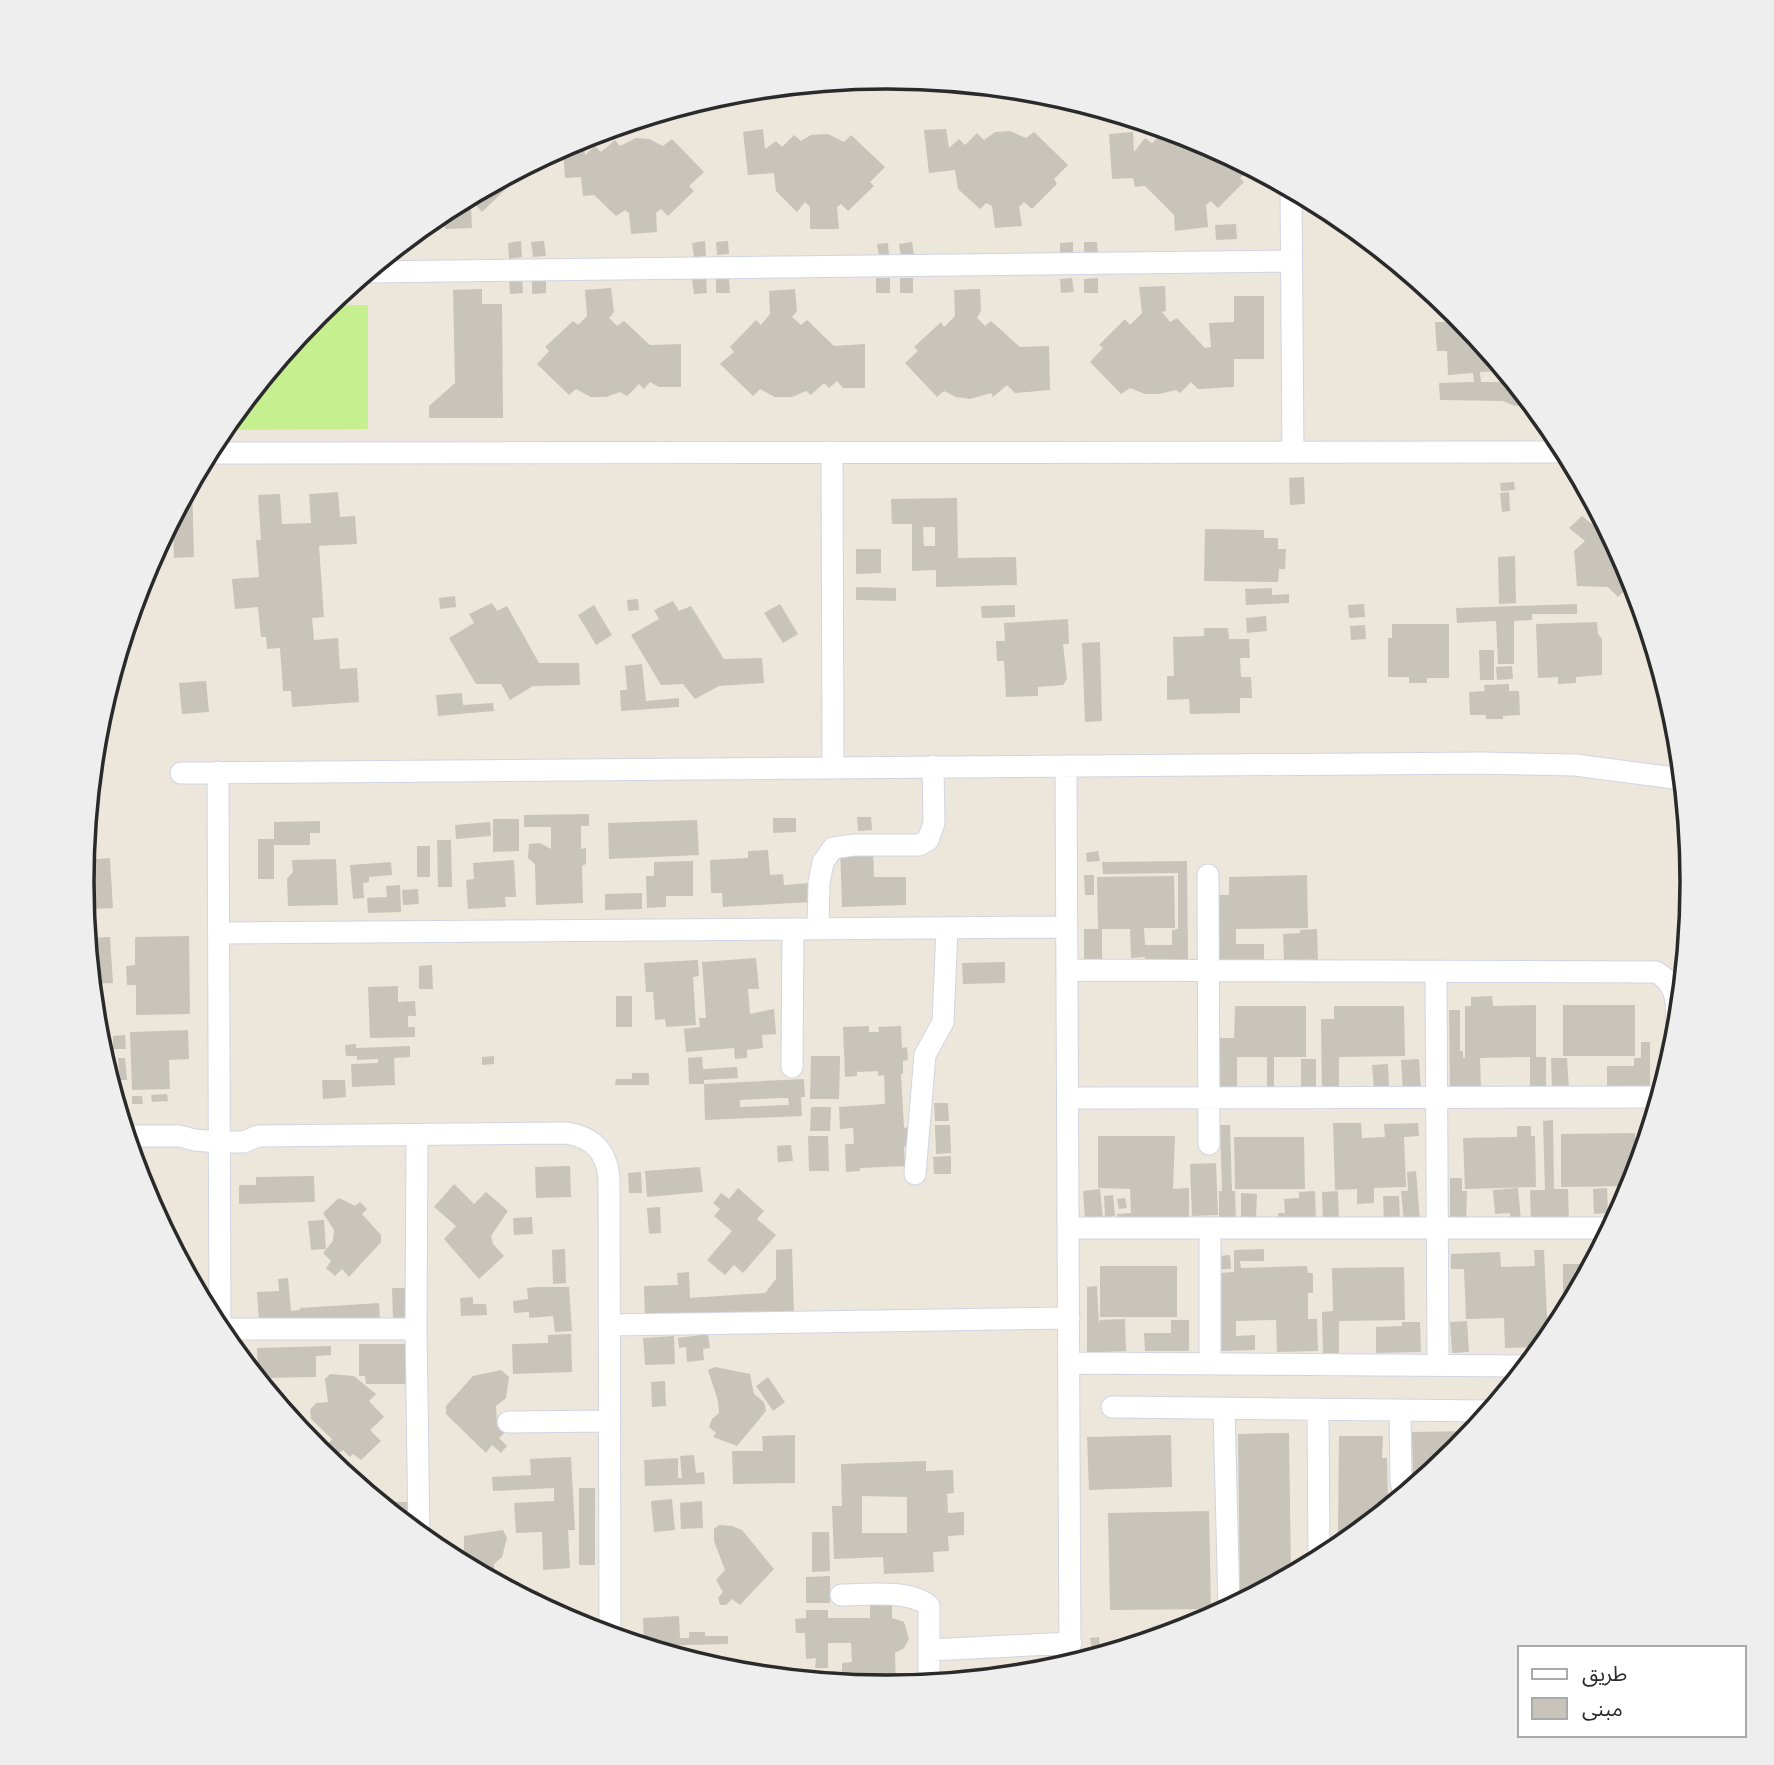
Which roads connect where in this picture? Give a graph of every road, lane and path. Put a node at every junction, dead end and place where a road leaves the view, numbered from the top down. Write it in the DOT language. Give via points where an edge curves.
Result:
graph roads {
  1 [pos="1291,200"];
  2 [pos="1291,261"];
  3 [pos="381,272"];
  4 [pos="832,452"];
  5 [pos="1293,452"];
  6 [pos="1553,452"];
  7 [pos="220,453"];
  8 [pos="933,766"];
  9 [pos="1066,766"];
  10 [pos="833,767"];
  11 [pos="218,772"];
  12 [pos="181,773"];
  13 [pos="1673,777"];
  14 [pos="1208,876"];
  15 [pos="1067,927"];
  16 [pos="947,928"];
  17 [pos="793,929"];
  18 [pos="818,929"];
  19 [pos="219,933"];
  20 [pos="1067,970"];
  21 [pos="1208,971"];
  22 [pos="1436,971"];
  23 [pos="1673,986"];
  24 [pos="792,1068"];
  25 [pos="1436,1097"];
  26 [pos="1650,1097"];
  27 [pos="1068,1098"];
  28 [pos="1209,1098"];
  29 [pos="219,1135"];
  30 [pos="417,1135"];
  31 [pos="136,1136"];
  32 [pos="1209,1144"];
  33 [pos="915,1174"];
  34 [pos="1069,1228"];
  35 [pos="1209,1228"];
  36 [pos="1437,1228"];
  37 [pos="1600,1228"];
  38 [pos="220,1311"];
  39 [pos="1069,1318"];
  40 [pos="610,1325"];
  41 [pos="415,1329"];
  42 [pos="233,1331"];
  43 [pos="1069,1363"];
  44 [pos="1210,1364"];
  45 [pos="1438,1365"];
  46 [pos="1515,1366"];
  47 [pos="1112,1407"];
  48 [pos="1224,1408"];
  49 [pos="1318,1409"];
  50 [pos="1400,1410"];
  51 [pos="1478,1411"];
  52 [pos="610,1421"];
  53 [pos="508,1422"];
  54 [pos="1402,1486"];
  55 [pos="419,1523"];
  56 [pos="1319,1548"];
  57 [pos="841,1595"];
  58 [pos="1229,1598"];
  59 [pos="610,1625"];
  60 [pos="1070,1643"];
  61 [pos="930,1650"];
  62 [pos="1070,1654"];
  63 [pos="929,1674"];
  1 -- 2 [label="street"];
  2 -- 3 [label="street"];
  2 -- 5 [label="street"];
  4 -- 5 [label="street"];
  4 -- 7 [label="street"];
  4 -- 10 [label="street"];
  5 -- 6 [label="street"];
  8 -- 9 [label="street"];
  8 -- 10 [label="street"];
  8 -- 18 [label="street" via="934,823 928,840 919,845 833,849 823,862 819,883"];
  9 -- 13 [label="street" via="1529,763"];
  9 -- 15 [label="street"];
  10 -- 11 [label="street"];
  11 -- 12 [label="street"];
  11 -- 19 [label="street"];
  14 -- 21 [label="street"];
  15 -- 16 [label="street"];
  15 -- 20 [label="street"];
  16 -- 18 [label="street"];
  16 -- 33 [label="street" via="943,1022 925,1055"];
  17 -- 18 [label="street"];
  17 -- 19 [label="street"];
  17 -- 24 [label="street"];
  19 -- 29 [label="street"];
  20 -- 21 [label="street"];
  20 -- 27 [label="street"];
  21 -- 22 [label="street"];
  21 -- 28 [label="street"];
  22 -- 23 [label="street" via="1656,972"];
  22 -- 25 [label="street"];
  25 -- 26 [label="street"];
  25 -- 28 [label="street"];
  25 -- 36 [label="street"];
  27 -- 28 [label="street"];
  27 -- 34 [label="street"];
  28 -- 32 [label="street"];
  29 -- 30 [label="street" via="245,1130 258,1136"];
  29 -- 31 [label="street" via="194,1129 180,1136"];
  29 -- 38 [label="street"];
  30 -- 40 [label="street" via="566,1133 593,1142 608,1165"];
  30 -- 41 [label="street"];
  34 -- 35 [label="street"];
  34 -- 39 [label="street"];
  35 -- 36 [label="street"];
  35 -- 44 [label="street"];
  36 -- 37 [label="street"];
  36 -- 45 [label="street"];
  39 -- 40 [label="street"];
  39 -- 43 [label="street"];
  40 -- 52 [label="street"];
  41 -- 42 [label="street"];
  41 -- 55 [label="street"];
  43 -- 44 [label="street"];
  43 -- 60 [label="street"];
  44 -- 45 [label="street"];
  45 -- 46 [label="street"];
  47 -- 48 [label="street"];
  48 -- 49 [label="street"];
  48 -- 58 [label="street"];
  49 -- 50 [label="street"];
  49 -- 56 [label="street"];
  50 -- 51 [label="street"];
  50 -- 54 [label="street"];
  52 -- 53 [label="street"];
  52 -- 59 [label="street"];
  57 -- 61 [label="street" via="922,1599 929,1606"];
  60 -- 61 [label="street"];
  60 -- 62 [label="street"];
  61 -- 63 [label="street"];
}
